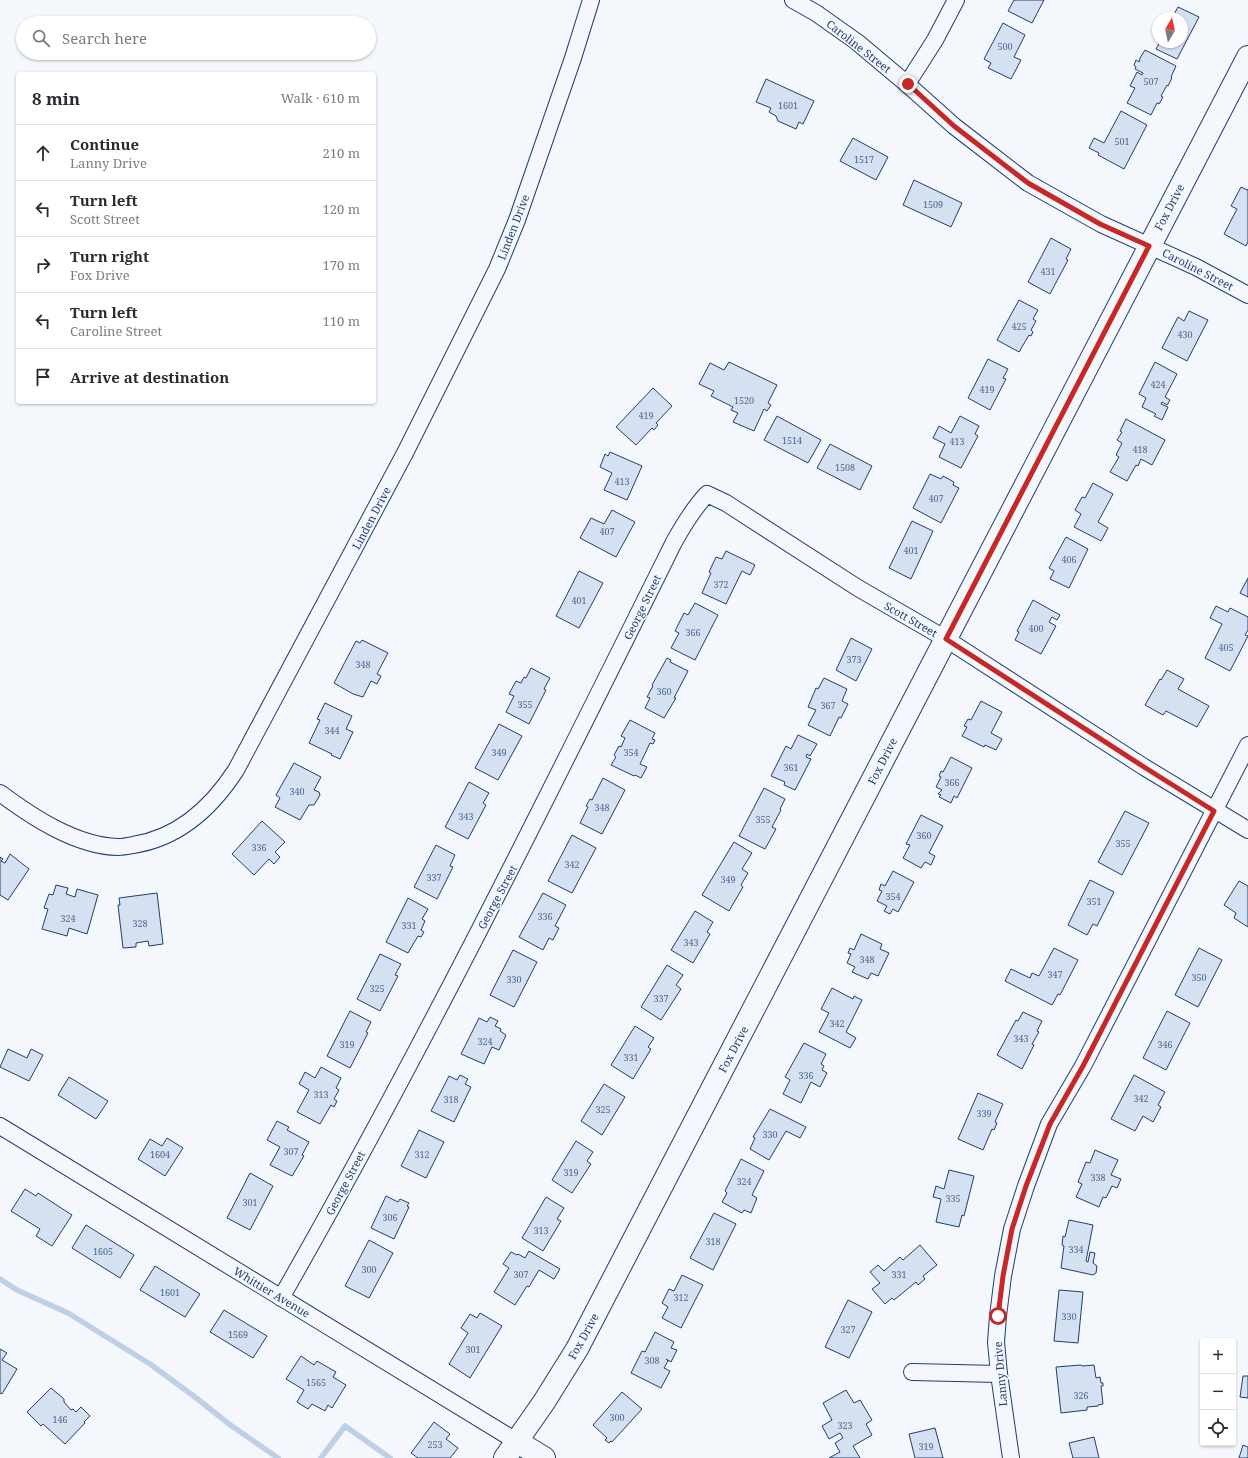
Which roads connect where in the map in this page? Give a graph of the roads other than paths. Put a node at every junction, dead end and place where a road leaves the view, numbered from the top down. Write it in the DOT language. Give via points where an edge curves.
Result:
graph roads {
  1 [pos="591,0"];
  2 [pos="793,0"];
  3 [pos="956,0"];
  4 [pos="1248,58"];
  5 [pos="908,84"];
  6 [pos="1149,246"];
  7 [pos="1248,295"];
  8 [pos="707,494"];
  9 [pos="946,639"];
  10 [pos="1248,745"];
  11 [pos="0,793"];
  12 [pos="1214,811"];
  13 [pos="1248,830"];
  14 [pos="0,1126"];
  15 [pos="281,1298"];
  16 [pos="912,1372"];
  17 [pos="999,1374"];
  18 [pos="510,1449"];
  19 [pos="544,1458"];
  20 [pos="1011,1458"];
  1 -- 11 [label="street, Linden Drive" via="525,199 497,268 401,460 227,784 209,805 184,826 143,844 118,847 96,844 69,835 43,823"];
  2 -- 5 [label="street, Caroline Street" via="857,42"];
  3 -- 5 [label="street"];
  4 -- 6 [label="main road, Fox Drive"];
  5 -- 6 [label="street, Caroline Street" via="954,126 1028,183 1100,224"];
  6 -- 7 [label="street, Caroline Street" via="1196,267"];
  6 -- 9 [label="main road, Fox Drive"];
  8 -- 9 [label="street, Scott Street" via="726,503 858,588"];
  8 -- 15 [label="street, George Street" via="695,507 674,542 500,893 340,1194"];
  9 -- 12 [label="street, Scott Street"];
  9 -- 18 [label="main road, Fox Drive" via="577,1349 544,1402"];
  10 -- 12 [label="street, Lanny Drive"];
  12 -- 13 [label="street, Scott Street"];
  12 -- 17 [label="street, Lanny Drive" via="1083,1066 1050,1124 1028,1179 1012,1229 1003,1276 996,1342"];
  14 -- 15 [label="street, Whittier Avenue"];
  15 -- 18 [label="street, Whittier Avenue"];
  16 -- 17 [label="street"];
  17 -- 20 [label="street, Lanny Drive"];
  18 -- 19 [label="main road, Whittier Avenue"];
}
